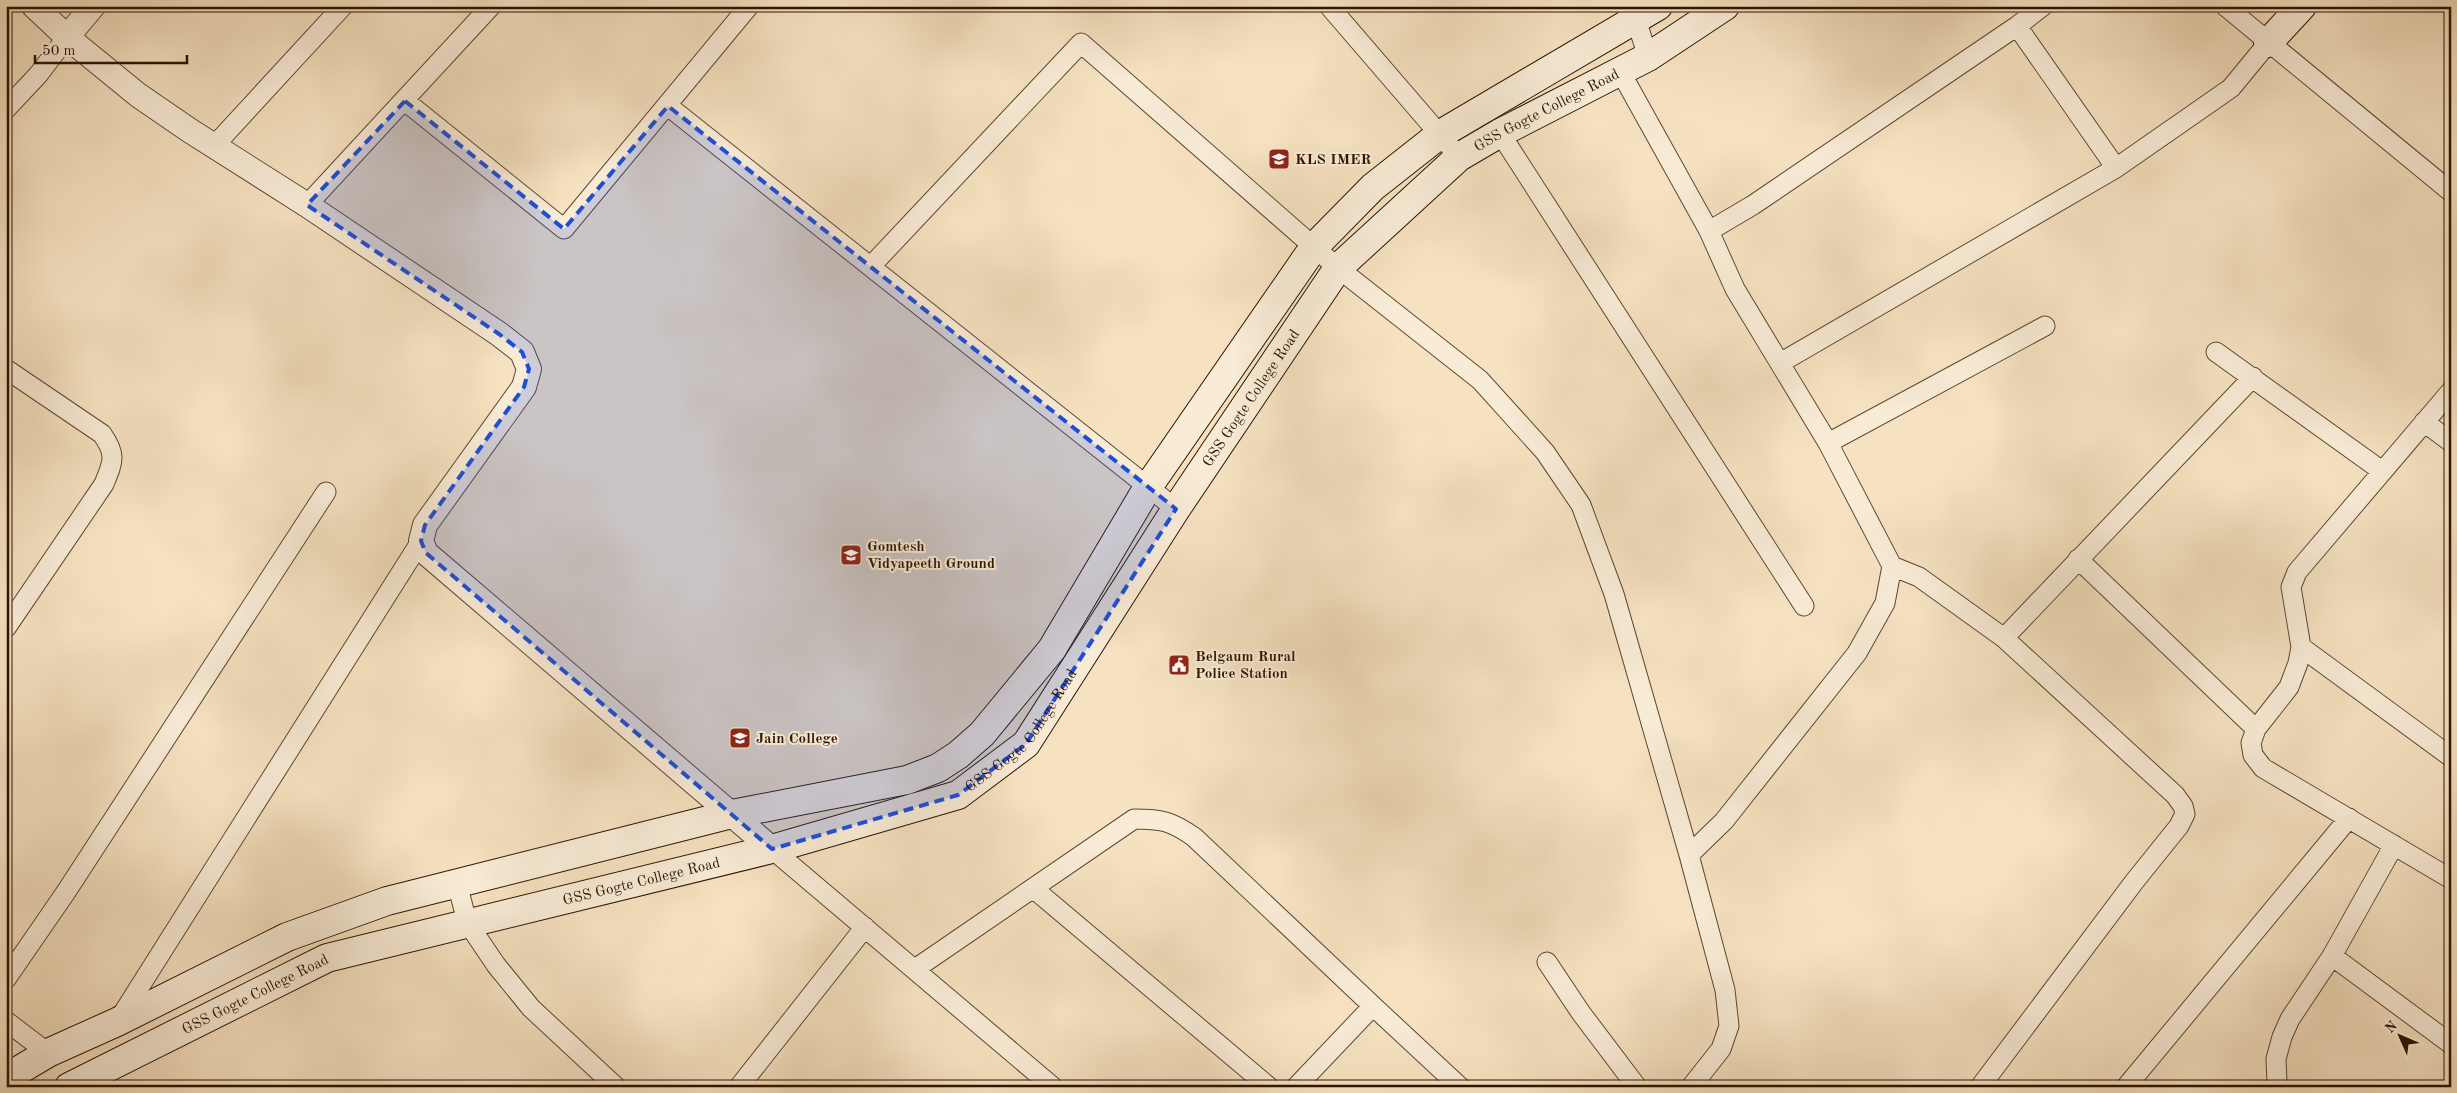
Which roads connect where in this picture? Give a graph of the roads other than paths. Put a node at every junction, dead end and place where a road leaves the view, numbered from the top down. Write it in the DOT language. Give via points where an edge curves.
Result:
graph roads {
  1 [pos="34,6"];
  2 [pos="93,6"];
  3 [pos="343,6"];
  4 [pos="491,6"];
  5 [pos="749,6"];
  6 [pos="1329,6"];
  7 [pos="1725,6"];
  8 [pos="2043,6"];
  9 [pos="2225,6"];
  10 [pos="2302,6"];
  11 [pos="1642,11"];
  12 [pos="2018,26"];
  13 [pos="67,37"];
  14 [pos="2268,43"];
  15 [pos="1648,57"];
  16 [pos="1620,71"];
  17 [pos="405,101"];
  18 [pos="668,106"];
  19 [pos="6,108"];
  20 [pos="1500,133"];
  21 [pos="1439,135"];
  22 [pos="214,146"];
  23 [pos="1458,158"];
  24 [pos="2116,168"];
  25 [pos="2451,192"];
  26 [pos="307,205"];
  27 [pos="1709,231"];
  28 [pos="1314,247"];
  29 [pos="871,266"];
  30 [pos="1338,268"];
  31 [pos="2045,326"];
  32 [pos="2216,352"];
  33 [pos="1780,363"];
  34 [pos="6,369"];
  35 [pos="2253,377"];
  36 [pos="2451,391"];
  37 [pos="2424,422"];
  38 [pos="2451,442"];
  39 [pos="1828,443"];
  40 [pos="2382,471"];
  41 [pos="1148,487"];
  42 [pos="326,492"];
  43 [pos="1176,509"];
  44 [pos="421,541"];
  45 [pos="2078,559"];
  46 [pos="1892,566"];
  47 [pos="1804,606"];
  48 [pos="6,628"];
  49 [pos="2004,638"];
  50 [pos="2301,647"];
  51 [pos="1020,688"];
  52 [pos="1048,708"];
  53 [pos="2256,729"];
  54 [pos="2451,757"];
  55 [pos="732,814"];
  56 [pos="2348,818"];
  57 [pos="2394,845"];
  58 [pos="772,849"];
  59 [pos="1689,855"];
  60 [pos="2451,878"];
  61 [pos="456,883"];
  62 [pos="1034,889"];
  63 [pos="467,922"];
  64 [pos="865,927"];
  65 [pos="2332,956"];
  66 [pos="1547,962"];
  67 [pos="914,969"];
  68 [pos="6,979"];
  69 [pos="1373,1006"];
  70 [pos="6,1021"];
  71 [pos="117,1022"];
  72 [pos="2451,1044"];
  73 [pos="48,1053"];
  74 [pos="6,1078"];
  75 [pos="2278,1085"];
  76 [pos="69,1087"];
  77 [pos="616,1087"];
  78 [pos="739,1087"];
  79 [pos="1053,1087"];
  80 [pos="1269,1087"];
  81 [pos="1296,1087"];
  82 [pos="1460,1087"];
  83 [pos="1636,1087"];
  84 [pos="1691,1087"];
  85 [pos="1980,1087"];
  86 [pos="2126,1087"];
  1 -- 13 [label="street"];
  2 -- 13 [label="street"];
  3 -- 22 [label="street"];
  4 -- 17 [label="street"];
  5 -- 18 [label="street"];
  6 -- 21 [label="street"];
  7 -- 15 [label="main road, GSS Gogte College Road"];
  8 -- 12 [label="street"];
  9 -- 14 [label="street"];
  10 -- 14 [label="main road"];
  11 -- 15 [label="street"];
  11 -- 21 [label="main road"];
  12 -- 24 [label="street"];
  12 -- 27 [label="street" via="1761,200"];
  13 -- 19 [label="street" via="38,75"];
  13 -- 22 [label="street" via="138,95"];
  14 -- 24 [label="street" via="2231,88"];
  14 -- 25 [label="street"];
  15 -- 16 [label="main road, GSS Gogte College Road"];
  16 -- 20 [label="main road, GSS Gogte College Road"];
  16 -- 27 [label="street"];
  17 -- 18 [label="street" via="564,229"];
  17 -- 26 [label="street"];
  18 -- 29 [label="street"];
  20 -- 23 [label="main road, GSS Gogte College Road"];
  20 -- 47 [label="street"];
  21 -- 23 [label="street"];
  21 -- 28 [label="main road" via="1373,187"];
  22 -- 26 [label="street"];
  23 -- 30 [label="main road, GSS Gogte College Road"];
  24 -- 33 [label="street"];
  26 -- 44 [label="street" via="499,334 522,352 529,368 524,387 425,525"];
  27 -- 33 [label="street" via="1735,289"];
  28 -- 29 [label="street" via="1081,43"];
  28 -- 30 [label="street"];
  28 -- 41 [label="main road"];
  29 -- 41 [label="street"];
  30 -- 43 [label="main road, GSS Gogte College Road"];
  30 -- 59 [label="street" via="1480,380 1545,452 1581,505 1614,594"];
  31 -- 39 [label="street"];
  32 -- 35 [label="street"];
  33 -- 39 [label="street"];
  34 -- 48 [label="street" via="102,434 112,448 113,464 104,484"];
  35 -- 40 [label="street"];
  35 -- 45 [label="street"];
  36 -- 37 [label="street"];
  37 -- 38 [label="street"];
  37 -- 40 [label="street"];
  39 -- 46 [label="street"];
  40 -- 50 [label="street" via="2297,572 2291,587"];
  41 -- 43 [label="street"];
  41 -- 51 [label="main road" via="1052,649"];
  42 -- 68 [label="street"];
  43 -- 52 [label="main road, GSS Gogte College Road"];
  44 -- 55 [label="street" via="426,553"];
  44 -- 71 [label="street"];
  45 -- 49 [label="street"];
  45 -- 53 [label="street"];
  46 -- 49 [label="street" via="1919,577"];
  46 -- 59 [label="street" via="1885,603 1858,653 1724,821"];
  49 -- 85 [label="street" via="2175,795 2185,814"];
  50 -- 53 [label="street" via="2289,687"];
  50 -- 54 [label="street"];
  51 -- 52 [label="main road"];
  51 -- 55 [label="main road" via="982,734 938,768 906,780"];
  52 -- 58 [label="main road, GSS Gogte College Road" via="1026,744 958,795"];
  53 -- 56 [label="street" via="2251,743 2253,756 2263,768"];
  55 -- 58 [label="street"];
  55 -- 61 [label="main road"];
  56 -- 57 [label="street"];
  56 -- 86 [label="street"];
  57 -- 60 [label="street"];
  57 -- 65 [label="street"];
  58 -- 63 [label="main road, GSS Gogte College Road"];
  58 -- 64 [label="street"];
  59 -- 84 [label="street" via="1725,990 1729,1026 1721,1049"];
  61 -- 63 [label="street"];
  61 -- 71 [label="main road" via="387,901 288,937"];
  62 -- 67 [label="street"];
  62 -- 69 [label="street" via="1134,820 1158,819 1178,826 1194,837"];
  62 -- 80 [label="street"];
  63 -- 76 [label="main road, GSS Gogte College Road" via="327,958"];
  63 -- 77 [label="street" via="531,1008"];
  64 -- 67 [label="street"];
  64 -- 78 [label="street"];
  65 -- 72 [label="street"];
  65 -- 75 [label="street" via="2290,1019 2282,1037 2276,1059"];
  66 -- 83 [label="street"];
  67 -- 79 [label="street"];
  69 -- 81 [label="street"];
  69 -- 82 [label="street"];
  70 -- 73 [label="street"];
  71 -- 73 [label="main road"];
  73 -- 74 [label="main road"];
}
